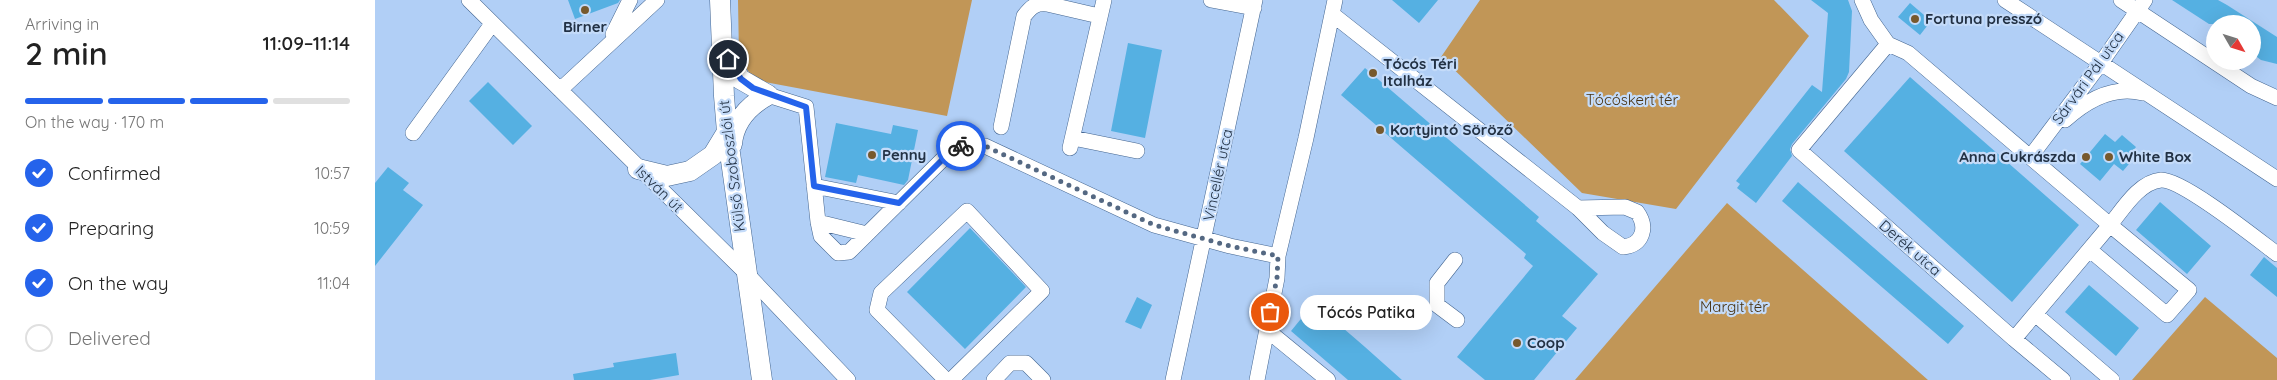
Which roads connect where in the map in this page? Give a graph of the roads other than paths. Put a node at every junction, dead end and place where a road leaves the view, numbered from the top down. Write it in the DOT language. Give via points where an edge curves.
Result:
graph roads {
  1 [pos="469,0"];
  2 [pos="630,0"];
  3 [pos="657,0"];
  4 [pos="721,0"];
  5 [pos="1104,0"];
  6 [pos="1211,0"];
  7 [pos="1862,0"];
  8 [pos="2005,0"];
  9 [pos="2121,0"];
  10 [pos="1254,4"];
  11 [pos="2141,5"];
  12 [pos="1334,7"];
  13 [pos="1099,16"];
  14 [pos="492,24"];
  15 [pos="721,42"];
  16 [pos="1889,44"];
  17 [pos="601,50"];
  18 [pos="2101,63"];
  19 [pos="560,90"];
  20 [pos="768,95"];
  21 [pos="2150,95"];
  22 [pos="2277,98"];
  23 [pos="1001,127"];
  24 [pos="727,132"];
  25 [pos="413,133"];
  26 [pos="2045,137"];
  27 [pos="1137,152"];
  28 [pos="2031,156"];
  29 [pos="731,159"];
  30 [pos="638,169"];
  31 [pos="2277,179"];
  32 [pos="814,186"];
  33 [pos="899,203"];
  34 [pos="1578,208"];
  35 [pos="818,222"];
  36 [pos="2110,225"];
  37 [pos="867,234"];
  38 [pos="1204,240"];
  39 [pos="2090,250"];
  40 [pos="2277,254"];
  41 [pos="1278,256"];
  42 [pos="1455,260"];
  43 [pos="745,272"];
  44 [pos="2035,314"];
  45 [pos="1457,320"];
  46 [pos="1267,330"];
  47 [pos="2014,339"];
  48 [pos="1259,379"];
  49 [pos="762,380"];
  50 [pos="848,380"];
  51 [pos="945,380"];
  52 [pos="951,380"];
  53 [pos="994,380"];
  54 [pos="1043,380"];
  55 [pos="1173,380"];
  56 [pos="1328,380"];
  57 [pos="2063,380"];
  58 [pos="2112,380"];
  1 -- 14 [label="street, István út"];
  2 -- 17 [label="street" via="615,32"];
  3 -- 17 [label="street"];
  4 -- 15 [label="main road, Külső Szoboszlói út"];
  5 -- 13 [label="street"];
  6 -- 10 [label="street"];
  7 -- 16 [label="street" via="1871,20"];
  8 -- 18 [label="street"];
  9 -- 11 [label="street"];
  10 -- 38 [label="street, Vincellér utca"];
  11 -- 18 [label="street, Sárvári Pál utca"];
  11 -- 22 [label="street" via="2251,86"];
  12 -- 34 [label="street"];
  12 -- 41 [label="street"];
  13 -- 23 [label="street" via="1047,4 1031,6 1024,16"];
  13 -- 27 [label="street" via="1072,143"];
  14 -- 19 [label="street, István út"];
  14 -- 25 [label="street"];
  15 -- 20 [label="main road" via="741,79"];
  15 -- 24 [label="main road, Külső Szoboszlói út"];
  16 -- 28 [label="street" via="1908,53"];
  16 -- 47 [label="street, Derék utca" via="1799,150"];
  17 -- 19 [label="street"];
  18 -- 21 [label="street"];
  18 -- 26 [label="street, Sárvári Pál utca"];
  19 -- 30 [label="street, István út"];
  20 -- 29 [label="main road" via="748,108 739,121 733,133"];
  20 -- 32 [label="street" via="806,107"];
  21 -- 26 [label="street" via="2121,90 2101,96 2081,106"];
  21 -- 31 [label="street"];
  24 -- 29 [label="main road, Külső Szoboszlói út"];
  24 -- 30 [label="main road" via="713,155 690,171 667,176"];
  26 -- 28 [label="street, Sárvári Pál utca"];
  28 -- 36 [label="street"];
  29 -- 43 [label="main road, Külső Szoboszlói út"];
  30 -- 43 [label="street, István út"];
  32 -- 33 [label="street"];
  32 -- 35 [label="street"];
  33 -- 37 [label="street"];
  33 -- 38 [label="street" via="958,147 969,144 985,146 1154,225"];
  35 -- 37 [label="street"];
  35 -- 37 [label="street" via="821,236 839,253 849,252"];
  36 -- 39 [label="street"];
  36 -- 39 [label="street" via="2189,290 2167,315"];
  36 -- 40 [label="street" via="2141,188 2161,180 2181,186"];
  38 -- 41 [label="street"];
  38 -- 55 [label="street, Vincellér utca"];
  39 -- 44 [label="street"];
  41 -- 46 [label="street"];
  42 -- 45 [label="street" via="1437,282 1437,304"];
  43 -- 49 [label="main road, Külső Szoboszlói út"];
  43 -- 50 [label="street, István út"];
  44 -- 47 [label="street"];
  44 -- 58 [label="street"];
  46 -- 48 [label="street"];
  46 -- 56 [label="street"];
  47 -- 57 [label="street"];
  51 -- 52 [label="street" via="877,310 878,300 881,293 967,211 1042,291"];
  53 -- 54 [label="street" via="1010,363 1026,363"];
}
